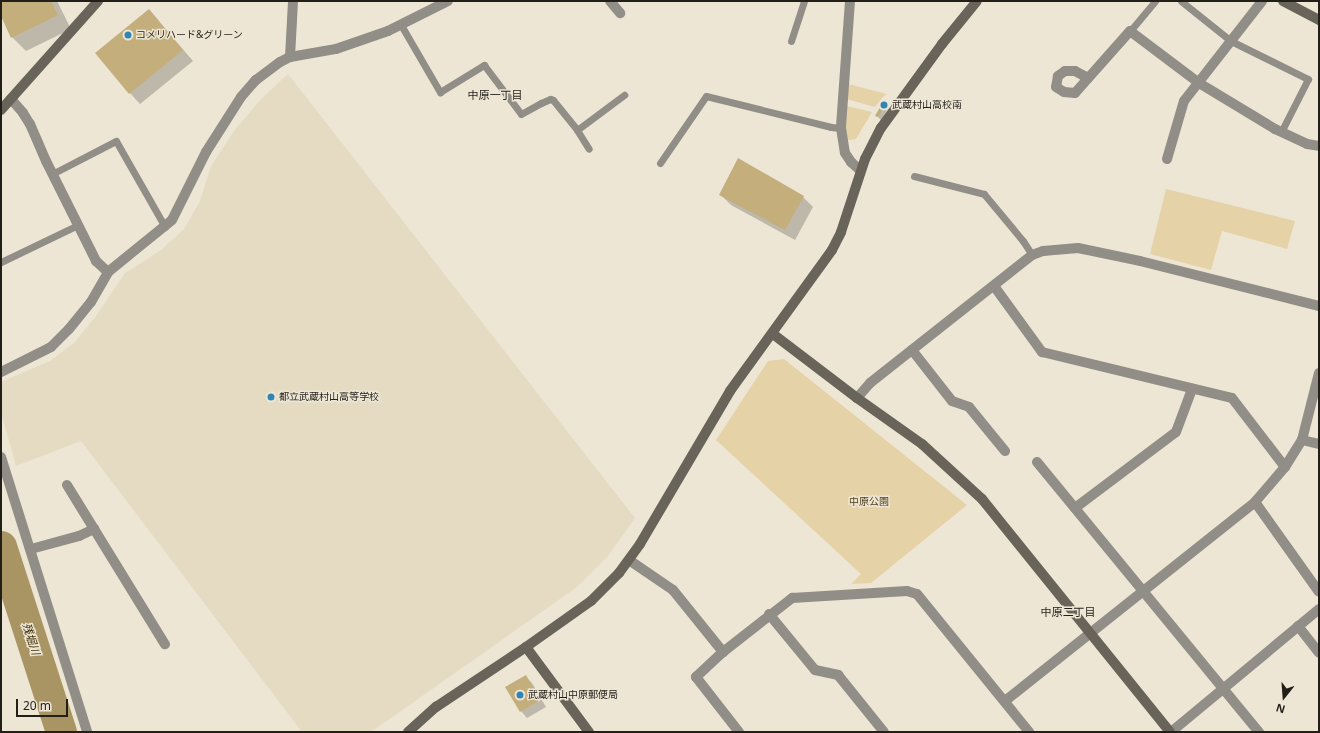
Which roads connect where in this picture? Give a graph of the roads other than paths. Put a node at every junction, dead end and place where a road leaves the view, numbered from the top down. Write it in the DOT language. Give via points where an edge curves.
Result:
graph roads {
  1 [pos="98,1"];
  2 [pos="293,1"];
  3 [pos="448,1"];
  4 [pos="610,1"];
  5 [pos="804,1"];
  6 [pos="850,1"];
  7 [pos="977,1"];
  8 [pos="1156,1"];
  9 [pos="1181,1"];
  10 [pos="1262,1"];
  11 [pos="1283,1"];
  12 [pos="620,13"];
  13 [pos="1319,20"];
  14 [pos="401,24"];
  15 [pos="1130,32"];
  16 [pos="791,41"];
  17 [pos="1231,41"];
  18 [pos="290,58"];
  19 [pos="1088,78"];
  20 [pos="1199,83"];
  21 [pos="624,95"];
  22 [pos="11,99"];
  23 [pos="1,110"];
  24 [pos="841,128"];
  25 [pos="577,130"];
  26 [pos="1281,132"];
  27 [pos="1319,146"];
  28 [pos="589,149"];
  29 [pos="1167,159"];
  30 [pos="660,163"];
  31 [pos="861,171"];
  32 [pos="52,174"];
  33 [pos="914,176"];
  34 [pos="78,225"];
  35 [pos="165,227"];
  36 [pos="1032,255"];
  37 [pos="1,262"];
  38 [pos="108,272"];
  39 [pos="994,286"];
  40 [pos="1319,306"];
  41 [pos="773,334"];
  42 [pos="912,350"];
  43 [pos="1,372"];
  44 [pos="1319,373"];
  45 [pos="1192,390"];
  46 [pos="857,398"];
  47 [pos="1302,440"];
  48 [pos="1319,444"];
  49 [pos="1005,451"];
  50 [pos="1,457"];
  51 [pos="1037,462"];
  52 [pos="1285,467"];
  53 [pos="67,485"];
  54 [pos="1254,502"];
  55 [pos="1075,508"];
  56 [pos="94,529"];
  57 [pos="31,549"];
  58 [pos="629,560"];
  59 [pos="1143,590"];
  60 [pos="1319,592"];
  61 [pos="1319,609"];
  62 [pos="770,614"];
  63 [pos="1298,626"];
  64 [pos="1090,632"];
  65 [pos="165,644"];
  66 [pos="526,647"];
  67 [pos="723,652"];
  68 [pos="1319,653"];
  69 [pos="1223,688"];
  70 [pos="1005,701"];
  71 [pos="87,732"];
  72 [pos="408,732"];
  73 [pos="589,732"];
  74 [pos="739,732"];
  75 [pos="884,732"];
  76 [pos="1029,732"];
  77 [pos="1171,732"];
  78 [pos="1259,732"];
  1 -- 22 [label="street"];
  2 -- 18 [label="street"];
  3 -- 14 [label="street"];
  4 -- 12 [label="street"];
  5 -- 16 [label="lane"];
  6 -- 24 [label="street"];
  7 -- 31 [label="street" via="892,112 870,148"];
  8 -- 15 [label="lane"];
  9 -- 17 [label="lane"];
  10 -- 17 [label="street"];
  11 -- 13 [label="street"];
  14 -- 18 [label="street" via="336,49"];
  14 -- 25 [label="lane" via="440,92 484,65 521,114 550,99"];
  15 -- 19 [label="street"];
  15 -- 20 [label="street"];
  17 -- 20 [label="street"];
  17 -- 26 [label="lane" via="1308,79"];
  18 -- 35 [label="street" via="265,73 241,97 199,164 177,212"];
  20 -- 26 [label="street"];
  20 -- 29 [label="street" via="1184,101"];
  21 -- 25 [label="lane"];
  22 -- 23 [label="street"];
  22 -- 32 [label="street" via="26,118"];
  24 -- 30 [label="lane" via="706,96"];
  24 -- 31 [label="street" via="845,153"];
  25 -- 28 [label="lane"];
  26 -- 27 [label="street" via="1307,144"];
  31 -- 41 [label="street" via="841,232 832,250"];
  32 -- 34 [label="street"];
  32 -- 35 [label="lane" via="116,141"];
  33 -- 36 [label="lane" via="984,194 1024,241"];
  34 -- 37 [label="lane"];
  34 -- 38 [label="street" via="96,261"];
  35 -- 38 [label="street"];
  36 -- 39 [label="street"];
  36 -- 40 [label="street" via="1043,250 1078,248"];
  38 -- 43 [label="street" via="91,302 50,347"];
  39 -- 42 [label="street"];
  39 -- 45 [label="street" via="1042,352"];
  41 -- 46 [label="street"];
  41 -- 58 [label="street" via="727,396"];
  42 -- 46 [label="street"];
  42 -- 49 [label="street" via="952,401 969,407"];
  44 -- 47 [label="street"];
  45 -- 52 [label="street" via="1232,398"];
  45 -- 55 [label="street" via="1176,432"];
  46 -- 64 [label="street" via="922,444 982,499"];
  47 -- 48 [label="street"];
  47 -- 52 [label="street"];
  50 -- 57 [label="street"];
  51 -- 55 [label="street"];
  52 -- 54 [label="street"];
  53 -- 56 [label="street"];
  54 -- 59 [label="street"];
  54 -- 60 [label="street"];
  55 -- 59 [label="street"];
  56 -- 57 [label="street" via="79,536"];
  56 -- 65 [label="street"];
  57 -- 71 [label="street"];
  58 -- 66 [label="street" via="591,601"];
  58 -- 67 [label="street" via="672,590"];
  59 -- 64 [label="street"];
  59 -- 69 [label="street"];
  61 -- 63 [label="street"];
  62 -- 67 [label="street"];
  62 -- 70 [label="street" via="792,598 880,591 912,592 917,594"];
  62 -- 75 [label="street" via="815,670 838,675"];
  63 -- 68 [label="street"];
  63 -- 69 [label="street"];
  64 -- 70 [label="street"];
  64 -- 77 [label="street"];
  66 -- 72 [label="street" via="436,707"];
  66 -- 73 [label="street"];
  67 -- 74 [label="street" via="696,677"];
  69 -- 77 [label="street"];
  69 -- 78 [label="street"];
  70 -- 76 [label="street"];
}
